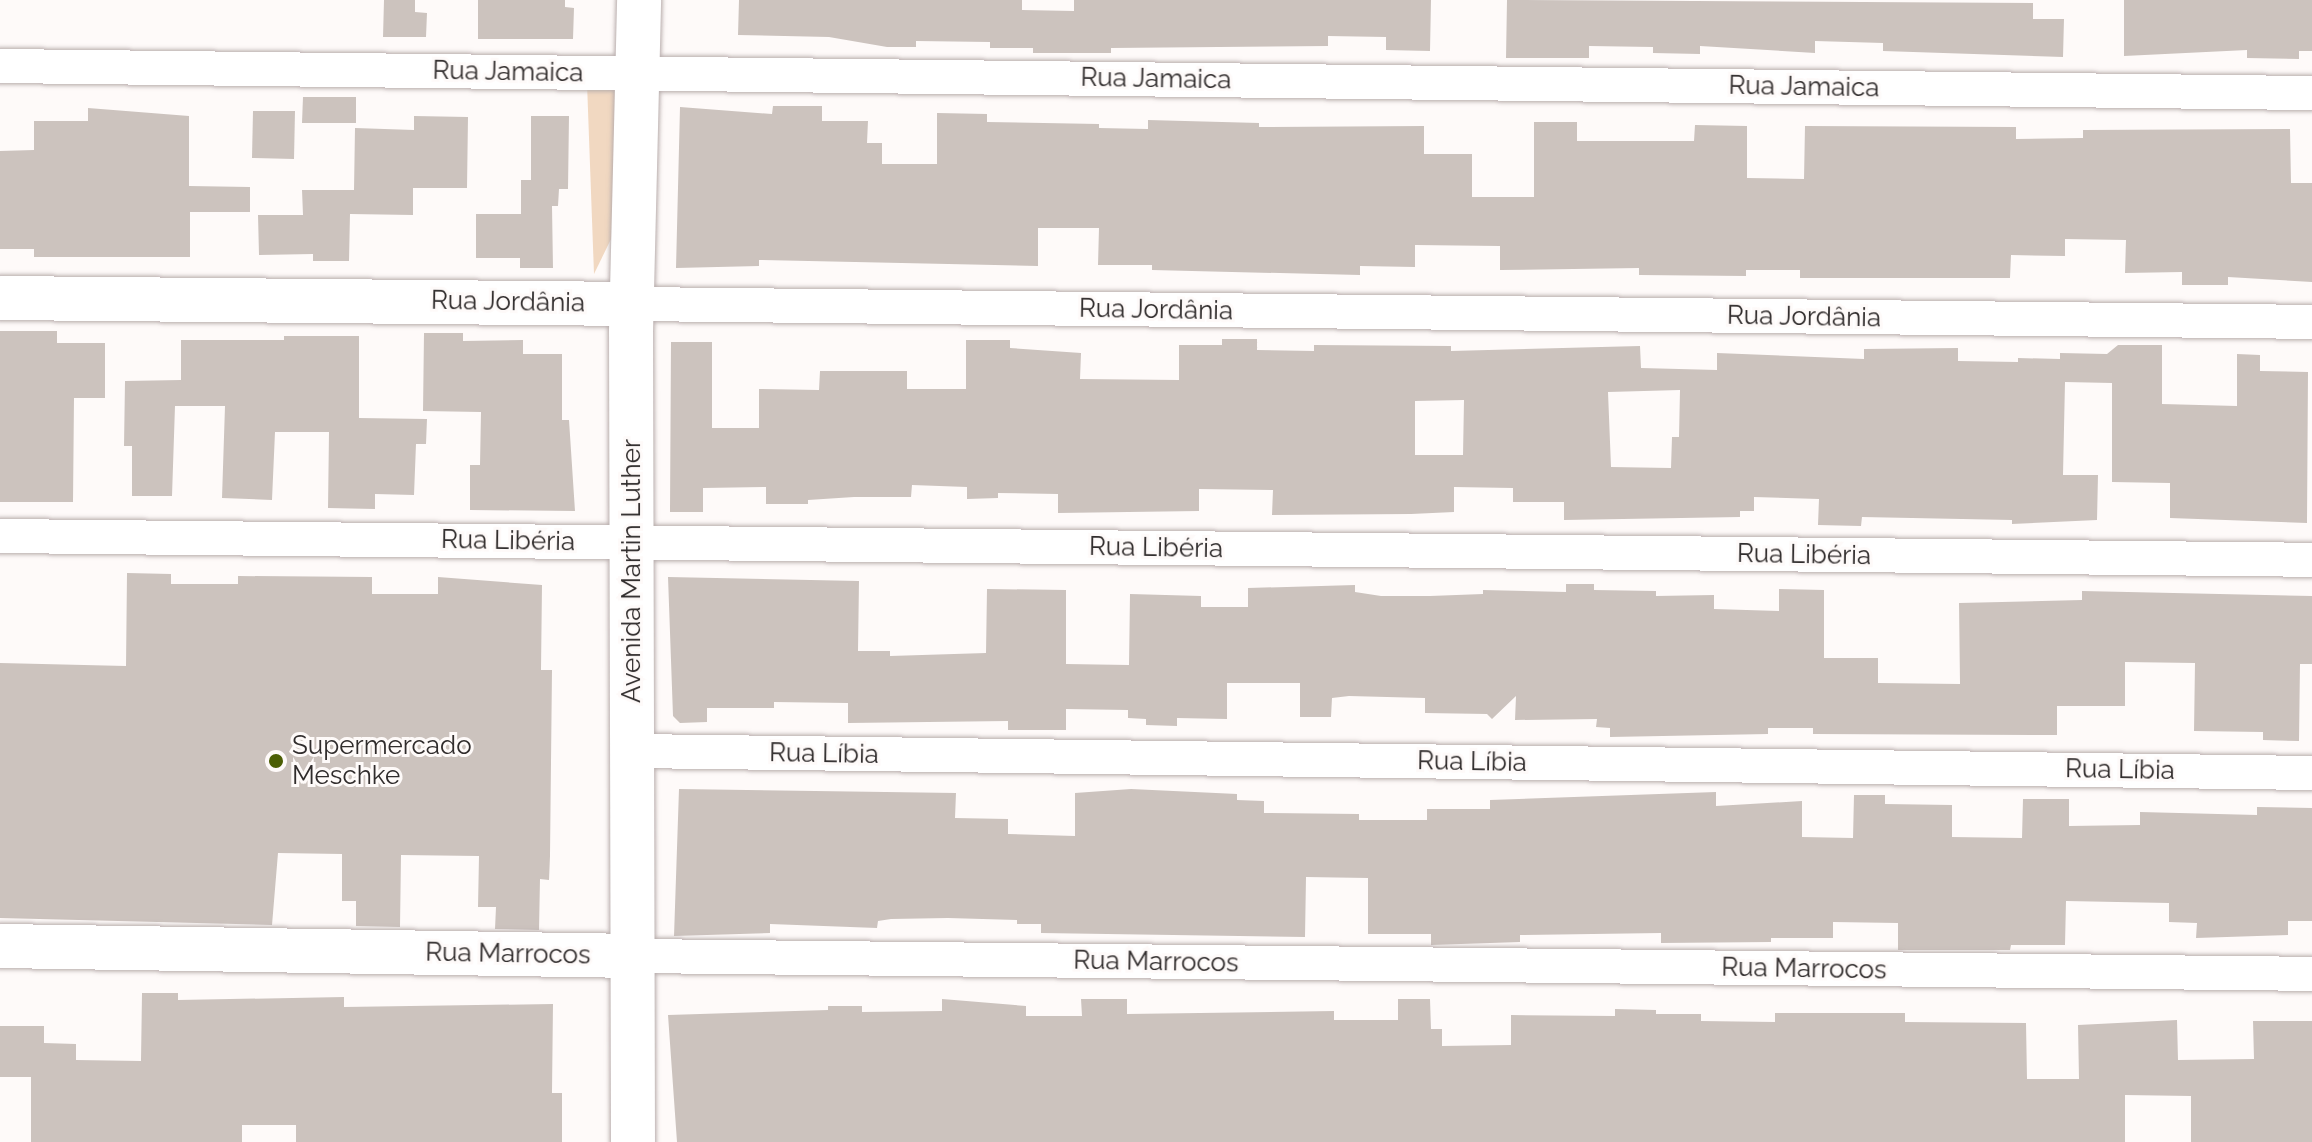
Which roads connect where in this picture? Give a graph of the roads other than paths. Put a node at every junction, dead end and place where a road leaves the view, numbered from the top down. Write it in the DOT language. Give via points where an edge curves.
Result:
graph roads {
  1 [pos="639,0"];
  2 [pos="0,66"];
  3 [pos="635,73"];
  4 [pos="2312,93"];
  5 [pos="0,298"];
  6 [pos="632,304"];
  7 [pos="2312,322"];
  8 [pos="0,536"];
  9 [pos="631,543"];
  10 [pos="2312,560"];
  11 [pos="633,751"];
  12 [pos="2312,773"];
  13 [pos="0,946"];
  14 [pos="634,956"];
  15 [pos="2312,974"];
  16 [pos="633,1142"];
  1 -- 3 [label="street, Avenida Martin Luther"];
  2 -- 3 [label="street, Rua Jamaica"];
  3 -- 4 [label="street, Rua Jamaica"];
  3 -- 6 [label="street, Avenida Martin Luther"];
  5 -- 6 [label="street, Rua Jordânia"];
  6 -- 7 [label="street, Rua Jordânia"];
  6 -- 9 [label="street, Avenida Martin Luther"];
  8 -- 9 [label="street, Rua Libéria"];
  9 -- 10 [label="street, Rua Libéria"];
  9 -- 11 [label="street, Avenida Martin Luther"];
  11 -- 12 [label="street, Rua Líbia"];
  11 -- 14 [label="street, Avenida Martin Luther"];
  13 -- 14 [label="street, Rua Marrocos"];
  14 -- 15 [label="street, Rua Marrocos"];
  14 -- 16 [label="street, Avenida Martin Luther"];
}
